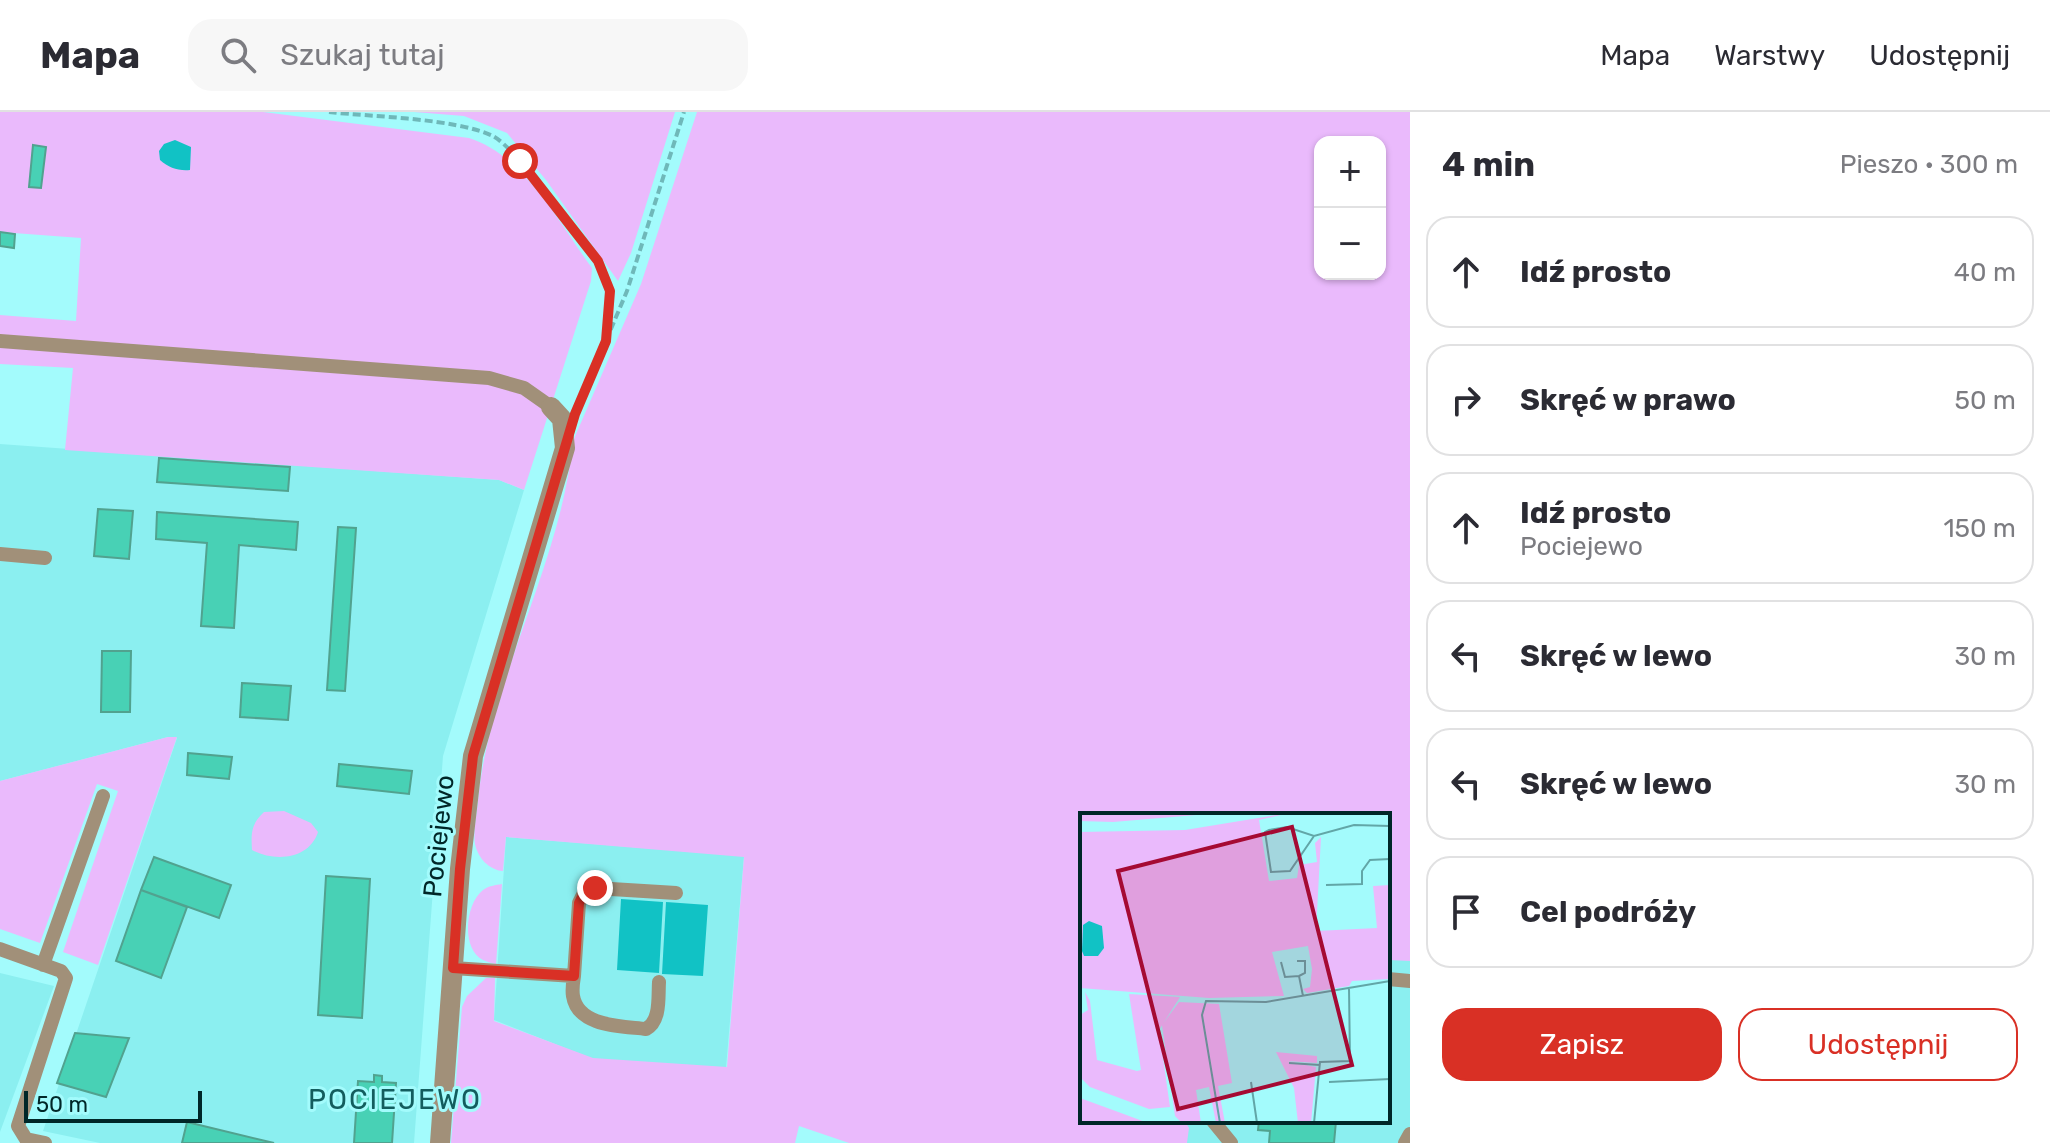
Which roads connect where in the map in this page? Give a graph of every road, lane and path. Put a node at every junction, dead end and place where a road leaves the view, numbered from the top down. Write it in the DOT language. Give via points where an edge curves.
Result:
graph roads {
  1 [pos="329,112"];
  2 [pos="684,112"];
  3 [pos="0,341"];
  4 [pos="606,341"];
  5 [pos="551,407"];
  6 [pos="565,448"];
  7 [pos="0,554"];
  8 [pos="45,558"];
  9 [pos="103,796"];
  10 [pos="676,893"];
  11 [pos="0,949"];
  12 [pos="43,965"];
  13 [pos="453,968"];
  14 [pos="574,976"];
  15 [pos="1390,979"];
  16 [pos="1410,981"];
  17 [pos="659,982"];
  18 [pos="1215,1123"];
  19 [pos="1410,1134"];
  20 [pos="45,1143"];
  21 [pos="440,1143"];
  22 [pos="1231,1143"];
  23 [pos="1405,1143"];
  1 -- 4 [label="path" via="468,127 496,137 598,261 610,291"];
  2 -- 4 [label="path"];
  3 -- 5 [label="lane" via="489,378 524,388"];
  4 -- 6 [label="path"];
  5 -- 6 [label="street" via="562,419"];
  6 -- 13 [label="street, Pociejewo" via="473,756"];
  7 -- 8 [label="lane"];
  9 -- 12 [label="lane"];
  10 -- 14 [label="lane" via="585,891 579,903"];
  11 -- 12 [label="lane"];
  12 -- 20 [label="lane" via="66,978 18,1126 26,1139"];
  13 -- 14 [label="lane"];
  13 -- 21 [label="street, Pociejewo"];
  14 -- 17 [label="lane" via="579,1011 603,1024 646,1029 656,1019"];
  15 -- 16 [label="lane"];
  18 -- 22 [label="lane"];
  19 -- 23 [label="lane"];
}
